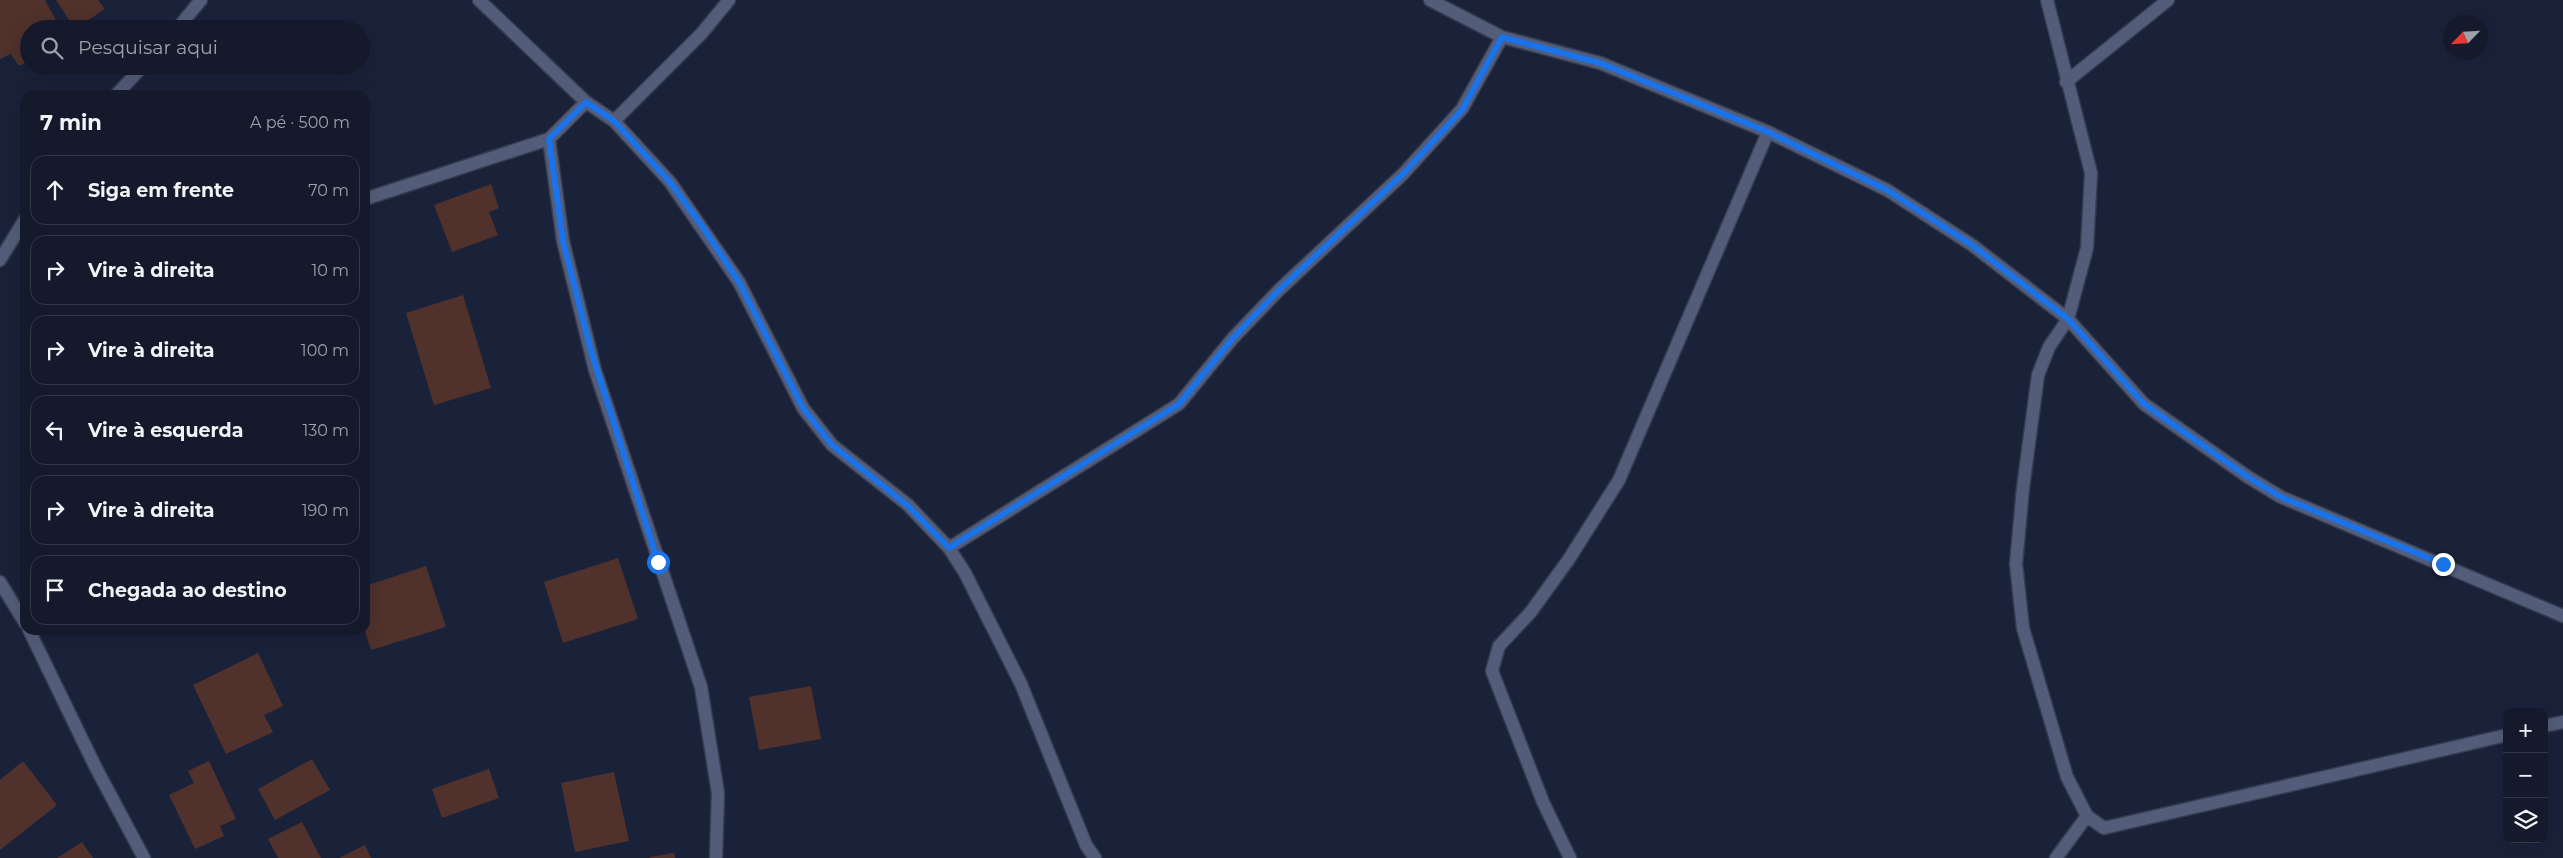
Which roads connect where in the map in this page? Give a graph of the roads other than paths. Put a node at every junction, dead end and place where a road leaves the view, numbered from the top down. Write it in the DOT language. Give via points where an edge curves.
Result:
graph roads {
  1 [pos="201,0"];
  2 [pos="479,0"];
  3 [pos="729,0"];
  4 [pos="1430,0"];
  5 [pos="2047,0"];
  6 [pos="2168,0"];
  7 [pos="184,20"];
  8 [pos="1502,37"];
  9 [pos="135,75"];
  10 [pos="2066,82"];
  11 [pos="121,90"];
  12 [pos="586,102"];
  13 [pos="614,121"];
  14 [pos="1768,132"];
  15 [pos="549,139"];
  16 [pos="370,197"];
  17 [pos="20,227"];
  18 [pos="0,260"];
  19 [pos="2068,319"];
  20 [pos="949,548"];
  21 [pos="0,582"];
  22 [pos="20,615"];
  23 [pos="2563,616"];
  24 [pos="31,635"];
  25 [pos="2563,722"];
  26 [pos="2548,725"];
  27 [pos="2503,736"];
  28 [pos="2087,816"];
  29 [pos="144,858"];
  30 [pos="716,858"];
  31 [pos="1095,858"];
  32 [pos="1570,858"];
  33 [pos="2056,858"];
  1 -- 7 [label="street"];
  2 -- 12 [label="street"];
  3 -- 13 [label="street" via="702,33"];
  4 -- 8 [label="street"];
  5 -- 10 [label="street"];
  6 -- 10 [label="street"];
  8 -- 14 [label="street" via="1600,63"];
  8 -- 20 [label="street" via="1462,110 1403,174 1279,290 1179,404"];
  9 -- 11 [label="street"];
  10 -- 19 [label="street" via="2091,173 2087,248"];
  12 -- 13 [label="street"];
  12 -- 15 [label="street"];
  13 -- 20 [label="street" via="670,182 702,226 739,282 803,408 832,445 908,506"];
  14 -- 19 [label="street" via="1887,190 1972,245"];
  14 -- 32 [label="street" via="1618,480 1530,613 1498,646 1492,671 1543,802"];
  15 -- 16 [label="street"];
  15 -- 30 [label="street" via="563,241 596,370 700,688 718,792"];
  17 -- 18 [label="street"];
  19 -- 23 [label="street" via="2144,404 2281,497"];
  19 -- 28 [label="street" via="2049,347 2038,375 2016,564 2023,628 2067,777"];
  20 -- 31 [label="street" via="1021,684 1086,845"];
  21 -- 22 [label="street"];
  24 -- 29 [label="street"];
  25 -- 26 [label="street"];
  27 -- 28 [label="street" via="2104,828"];
  28 -- 33 [label="street"];
}
